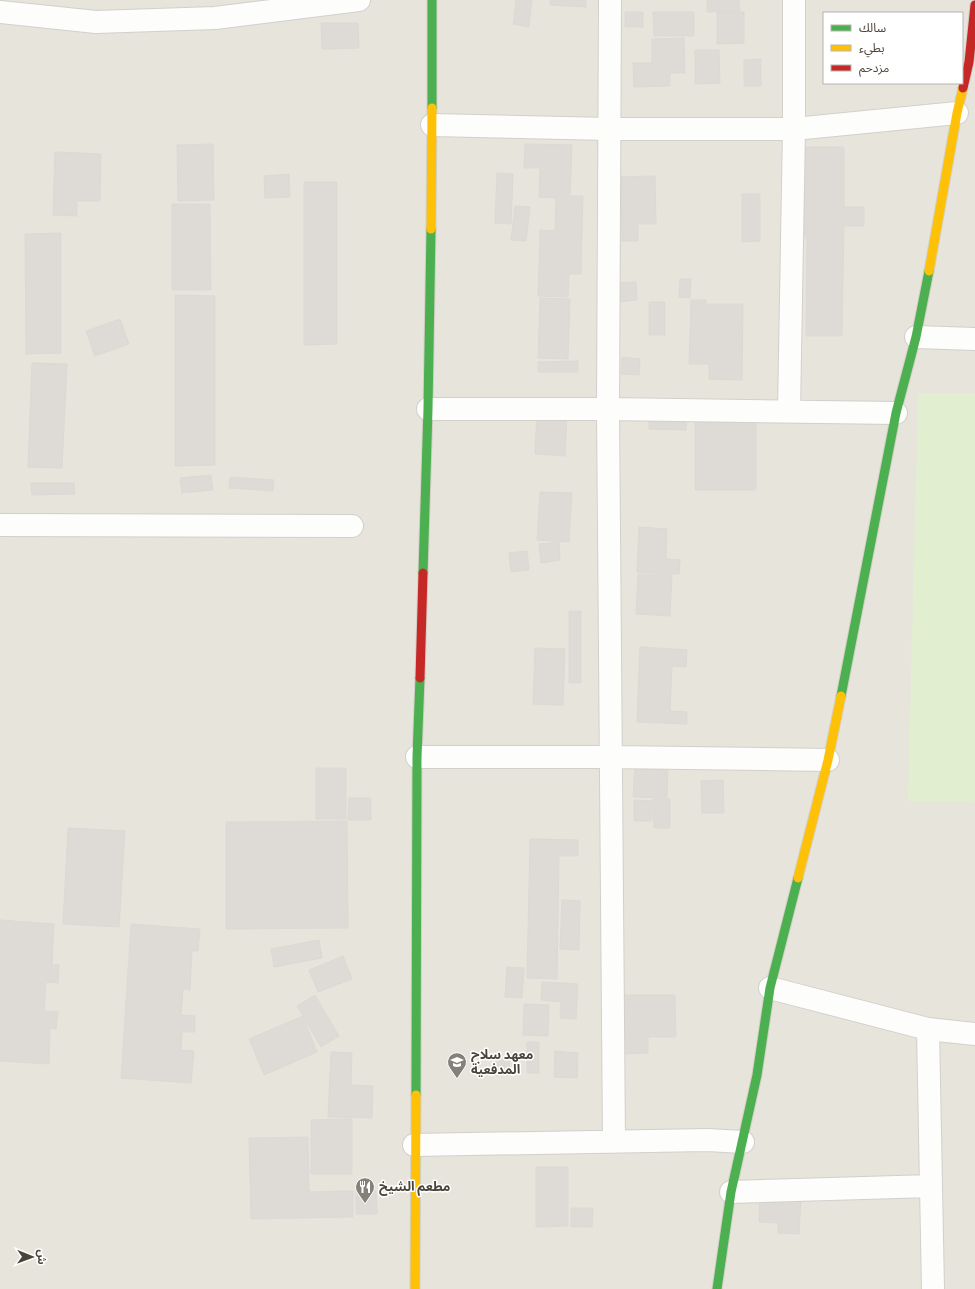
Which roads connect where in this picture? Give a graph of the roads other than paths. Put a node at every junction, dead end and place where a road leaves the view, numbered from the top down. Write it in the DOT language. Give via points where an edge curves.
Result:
graph roads {
  1 [pos="359,0"];
  2 [pos="432,0"];
  3 [pos="610,0"];
  4 [pos="794,0"];
  5 [pos="975,5"];
  6 [pos="0,12"];
  7 [pos="957,113"];
  8 [pos="432,124"];
  9 [pos="610,129"];
  10 [pos="794,129"];
  11 [pos="916,337"];
  12 [pos="975,339"];
  13 [pos="428,409"];
  14 [pos="608,409"];
  15 [pos="790,411"];
  16 [pos="896,413"];
  17 [pos="0,525"];
  18 [pos="352,526"];
  19 [pos="416,757"];
  20 [pos="610,757"];
  21 [pos="828,760"];
  22 [pos="770,988"];
  23 [pos="928,1029"];
  24 [pos="975,1034"];
  25 [pos="614,1142"];
  26 [pos="743,1142"];
  27 [pos="414,1145"];
  28 [pos="931,1186"];
  29 [pos="731,1192"];
  30 [pos="415,1289"];
  31 [pos="717,1289"];
  32 [pos="933,1289"];
  1 -- 6 [label="street" via="215,18 104,21"];
  2 -- 8 [label="street"];
  3 -- 9 [label="street"];
  4 -- 10 [label="street"];
  5 -- 7 [label="street" via="968,62"];
  7 -- 10 [label="street"];
  7 -- 11 [label="street" via="936,243"];
  8 -- 9 [label="street"];
  8 -- 13 [label="street"];
  9 -- 10 [label="street"];
  9 -- 14 [label="street"];
  10 -- 15 [label="street"];
  11 -- 12 [label="street"];
  11 -- 16 [label="street"];
  13 -- 14 [label="street"];
  13 -- 19 [label="street"];
  14 -- 15 [label="street"];
  14 -- 20 [label="street"];
  15 -- 16 [label="street"];
  16 -- 21 [label="street"];
  17 -- 18 [label="street"];
  19 -- 20 [label="street"];
  19 -- 27 [label="street"];
  20 -- 21 [label="street"];
  20 -- 25 [label="street"];
  21 -- 22 [label="street"];
  22 -- 23 [label="street"];
  22 -- 26 [label="street" via="757,1075"];
  23 -- 24 [label="street"];
  23 -- 28 [label="street"];
  25 -- 26 [label="street"];
  25 -- 27 [label="street"];
  26 -- 29 [label="street"];
  27 -- 30 [label="street"];
  28 -- 29 [label="street"];
  28 -- 32 [label="street"];
  29 -- 31 [label="street"];
}
